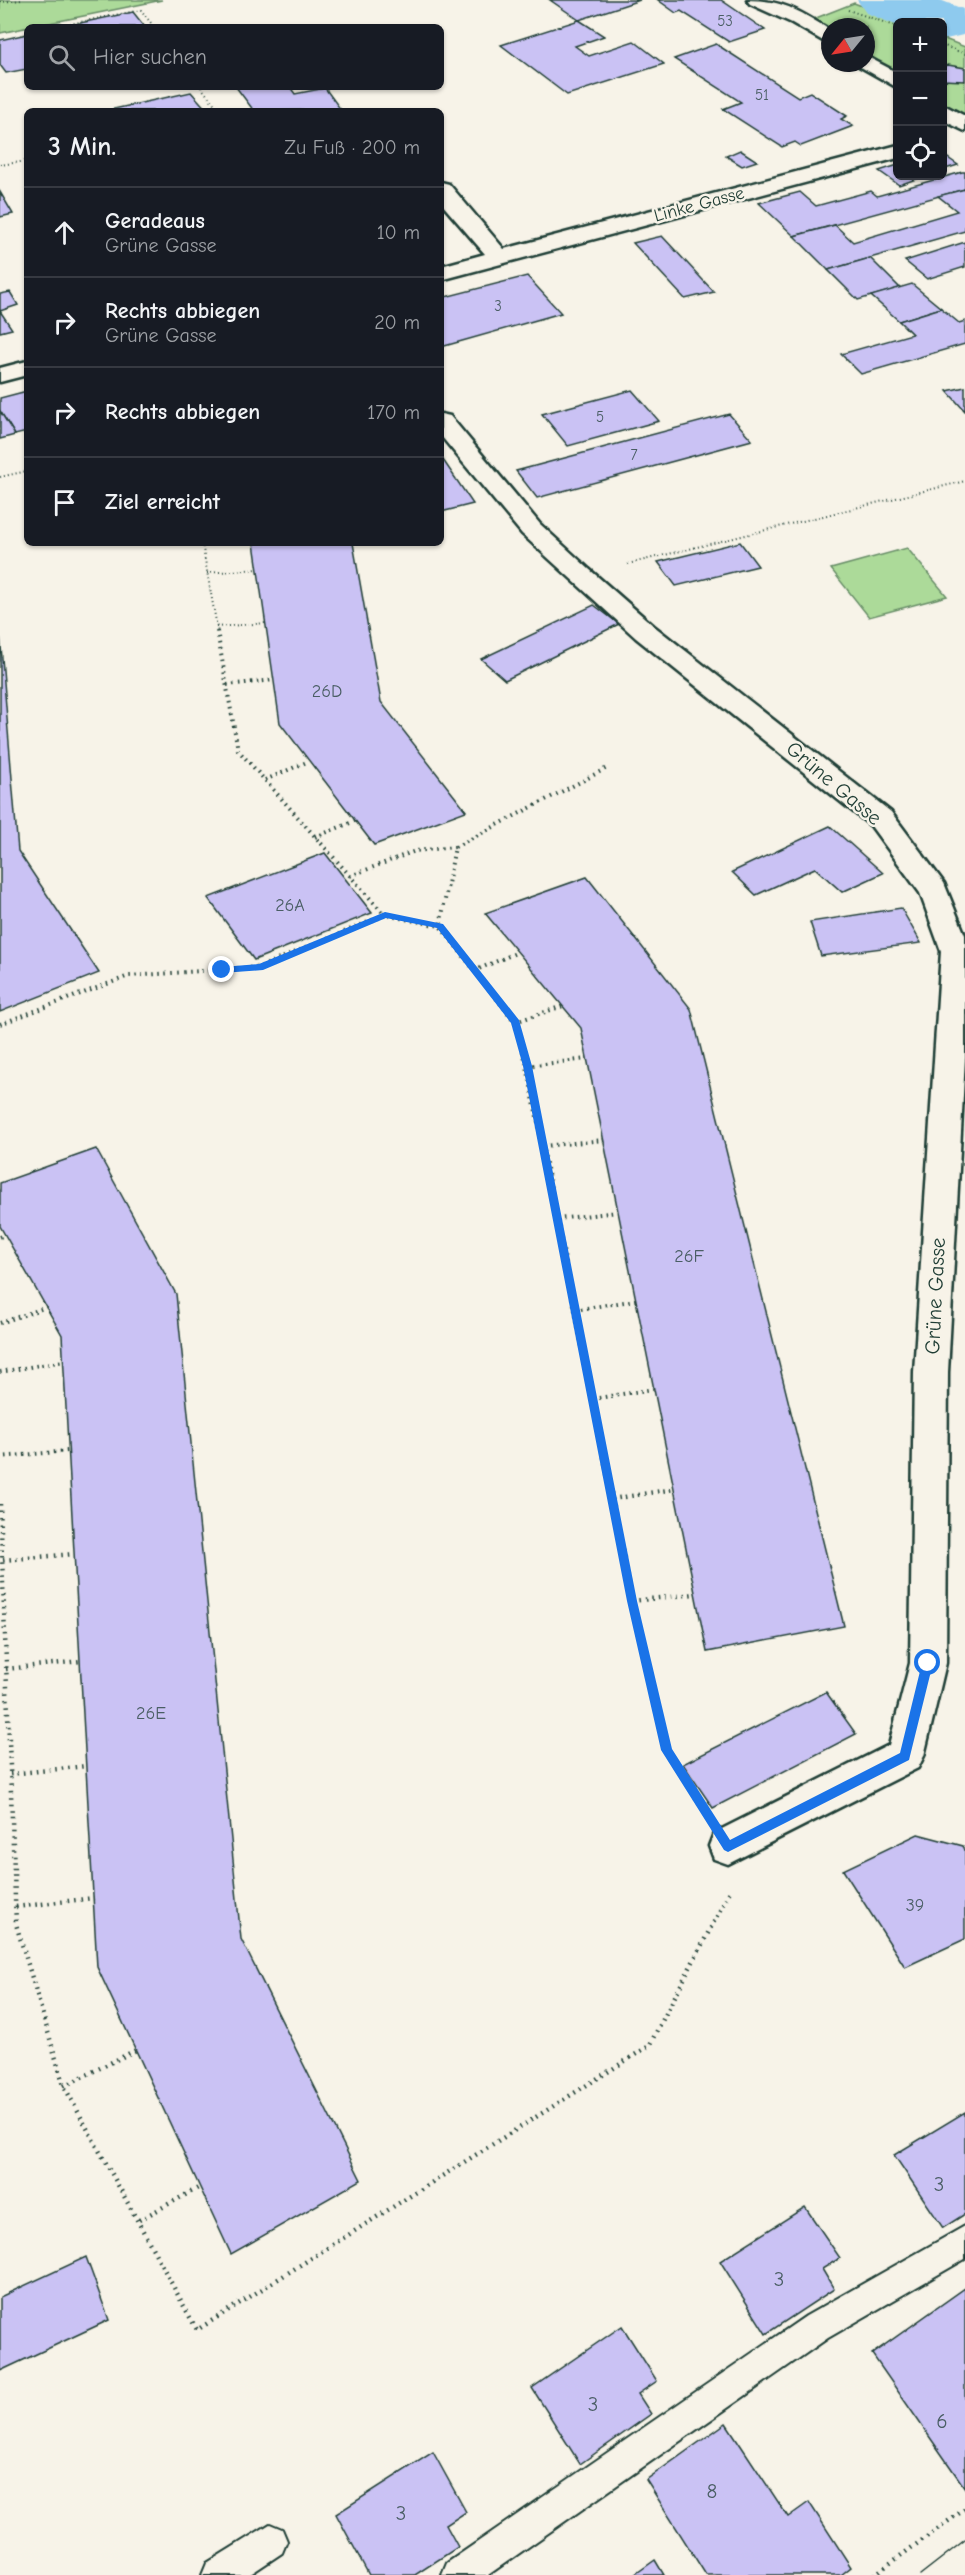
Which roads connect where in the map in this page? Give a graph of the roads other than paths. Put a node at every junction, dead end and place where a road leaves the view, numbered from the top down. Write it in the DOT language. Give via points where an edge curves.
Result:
graph roads {
  1 [pos="757,0"];
  2 [pos="821,33"];
  3 [pos="875,68"];
  4 [pos="893,79"];
  5 [pos="947,113"];
  6 [pos="965,124"];
  7 [pos="965,135"];
  8 [pos="947,138"];
  9 [pos="893,152"];
  10 [pos="444,193"];
  11 [pos="500,258"];
  12 [pos="444,272"];
  13 [pos="24,369"];
  14 [pos="0,375"];
  15 [pos="444,425"];
  16 [pos="728,1846"];
  17 [pos="965,2242"];
  18 [pos="270,2541"];
  19 [pos="219,2575"];
  20 [pos="459,2575"];
  1 -- 2 [label="street"];
  3 -- 4 [label="street"];
  5 -- 6 [label="street"];
  7 -- 8 [label="street"];
  9 -- 11 [label="street, Linke Gasse"];
  10 -- 11 [label="street"];
  11 -- 12 [label="street, Linke Gasse"];
  13 -- 14 [label="street"];
  15 -- 16 [label="street, Grüne Gasse" via="531,529 580,575 645,632 881,819 934,890 956,951 931,1372 928,1663 905,1756"];
  17 -- 20 [label="lane" via="817,2327"];
  18 -- 19 [label="lane"];
}
